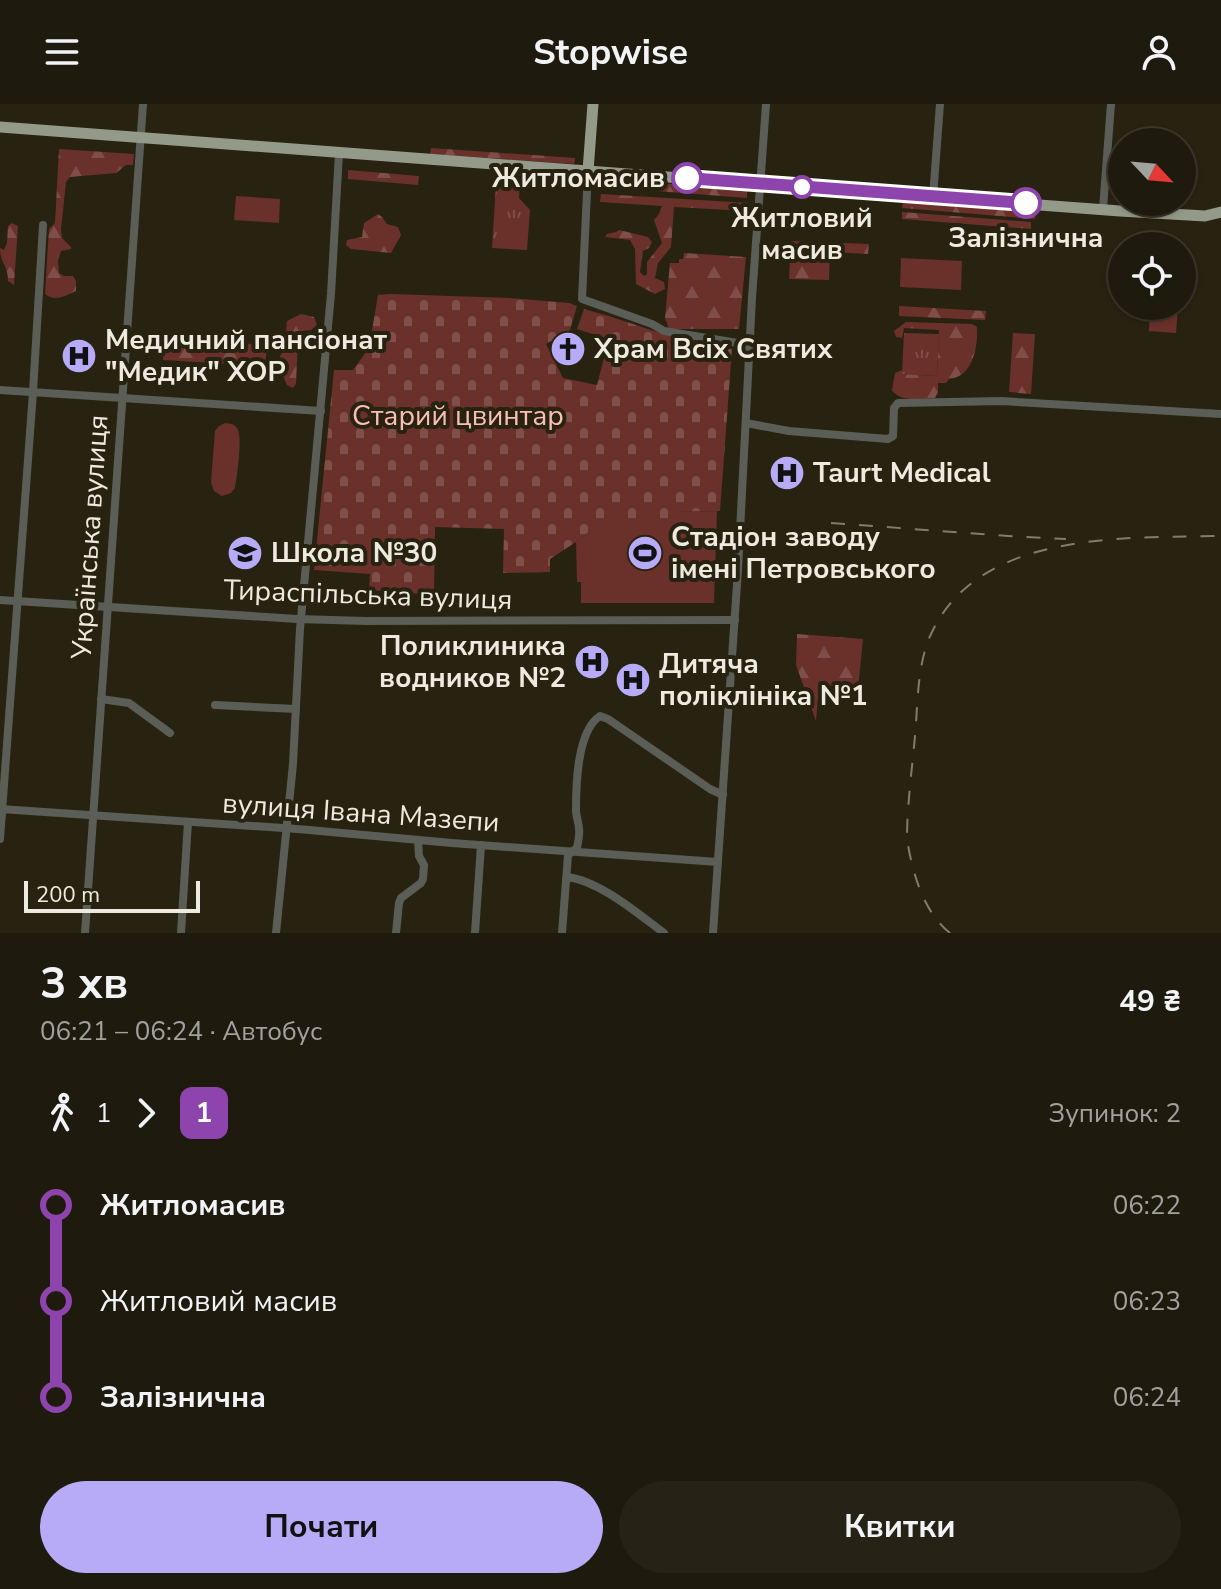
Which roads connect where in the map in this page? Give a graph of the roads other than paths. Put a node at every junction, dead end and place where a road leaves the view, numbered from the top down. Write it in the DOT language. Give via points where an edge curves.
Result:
graph roads {
  1 [pos="143,104"];
  2 [pos="593,104"];
  3 [pos="766,104"];
  4 [pos="940,104"];
  5 [pos="1111,104"];
  6 [pos="0,127"];
  7 [pos="140,137"];
  8 [pos="339,153"];
  9 [pos="588,171"];
  10 [pos="760,184"];
  11 [pos="933,197"];
  12 [pos="1103,209"];
  13 [pos="1221,212"];
  14 [pos="1205,216"];
  15 [pos="1221,224"];
  16 [pos="43,225"];
  17 [pos="750,345"];
  18 [pos="0,390"];
  19 [pos="33,392"];
  20 [pos="121,398"];
  21 [pos="321,411"];
  22 [pos="1221,414"];
  23 [pos="746,423"];
  24 [pos="0,600"];
  25 [pos="16,601"];
  26 [pos="107,607"];
  27 [pos="302,619"];
  28 [pos="735,620"];
  29 [pos="101,699"];
  30 [pos="215,705"];
  31 [pos="296,709"];
  32 [pos="170,733"];
  33 [pos="723,795"];
  34 [pos="1,809"];
  35 [pos="93,816"];
  36 [pos="188,822"];
  37 [pos="287,828"];
  38 [pos="0,839"];
  39 [pos="418,840"];
  40 [pos="481,845"];
  41 [pos="573,851"];
  42 [pos="718,862"];
  43 [pos="567,877"];
  44 [pos="85,933"];
  45 [pos="181,933"];
  46 [pos="276,933"];
  47 [pos="396,933"];
  48 [pos="475,933"];
  49 [pos="562,933"];
  50 [pos="664,933"];
  51 [pos="713,933"];
  1 -- 7 [label="street, Українська вулиця"];
  2 -- 9 [label="main road"];
  3 -- 10 [label="street"];
  4 -- 11 [label="street"];
  5 -- 12 [label="street"];
  6 -- 7 [label="main road"];
  7 -- 8 [label="main road"];
  7 -- 20 [label="street, Українська вулиця"];
  8 -- 9 [label="main road"];
  8 -- 21 [label="street"];
  9 -- 10 [label="main road"];
  9 -- 17 [label="street" via="582,299 664,331"];
  10 -- 11 [label="main road"];
  10 -- 17 [label="street"];
  11 -- 12 [label="main road"];
  12 -- 14 [label="main road"];
  13 -- 14 [label="main road"];
  14 -- 15 [label="main road"];
  16 -- 19 [label="street"];
  17 -- 23 [label="street"];
  18 -- 19 [label="street"];
  19 -- 20 [label="street"];
  19 -- 25 [label="street"];
  20 -- 21 [label="street"];
  20 -- 26 [label="street, Українська вулиця"];
  21 -- 27 [label="street"];
  22 -- 23 [label="street" via="1001,401 898,403 893,436 888,439"];
  23 -- 28 [label="street"];
  24 -- 25 [label="street, Тираспільська вулиця"];
  25 -- 26 [label="street, Тираспільська вулиця"];
  25 -- 34 [label="street"];
  26 -- 27 [label="street, Тираспільська вулиця"];
  26 -- 29 [label="street, Українська вулиця"];
  27 -- 28 [label="street, Тираспільська вулиця"];
  27 -- 31 [label="street"];
  28 -- 33 [label="street"];
  29 -- 32 [label="street, Українська вулиця" via="129,703"];
  29 -- 35 [label="street, Українська вулиця"];
  30 -- 31 [label="street"];
  31 -- 37 [label="street"];
  33 -- 41 [label="street" via="600,716 586,732 580,754 580,831"];
  33 -- 42 [label="street"];
  34 -- 35 [label="street, вулиця Івана Мазепи"];
  34 -- 38 [label="street"];
  35 -- 36 [label="street, вулиця Івана Мазепи"];
  35 -- 44 [label="street, Українська вулиця"];
  36 -- 37 [label="street, вулиця Івана Мазепи"];
  36 -- 45 [label="street"];
  37 -- 39 [label="street, вулиця Івана Мазепи"];
  37 -- 46 [label="street"];
  39 -- 40 [label="street, вулиця Івана Мазепи"];
  39 -- 47 [label="street" via="423,879 401,898"];
  40 -- 41 [label="street, вулиця Івана Мазепи"];
  40 -- 48 [label="street"];
  41 -- 42 [label="street, вулиця Івана Мазепи"];
  41 -- 43 [label="street"];
  42 -- 51 [label="street"];
  43 -- 49 [label="street"];
  43 -- 50 [label="street" via="608,894"];
}
